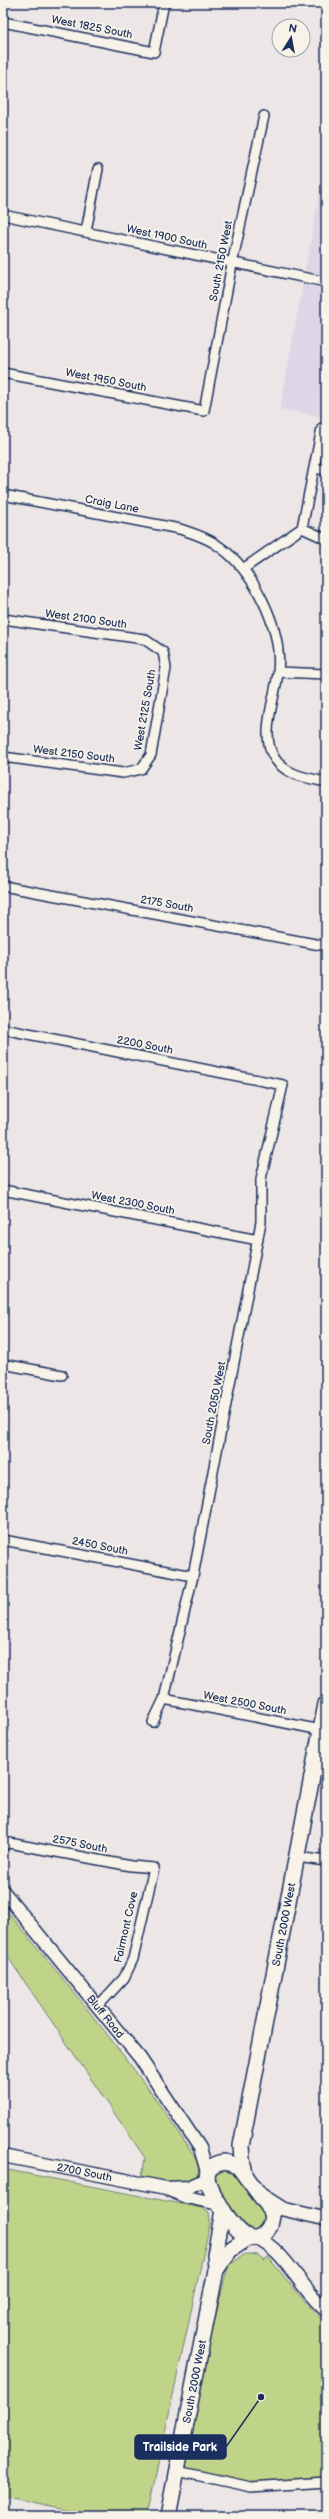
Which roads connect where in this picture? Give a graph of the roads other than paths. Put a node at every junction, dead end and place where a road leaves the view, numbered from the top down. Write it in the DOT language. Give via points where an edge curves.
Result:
graph roads {
  1 [pos="164,3"];
  2 [pos="3,22"];
  3 [pos="264,116"];
  4 [pos="98,170"];
  5 [pos="3,215"];
  6 [pos="86,232"];
  7 [pos="232,264"];
  8 [pos="326,282"];
  9 [pos="3,373"];
  10 [pos="204,411"];
  11 [pos="322,428"];
  12 [pos="314,468"];
  13 [pos="326,470"];
  14 [pos="3,495"];
  15 [pos="302,528"];
  16 [pos="326,539"];
  17 [pos="243,569"];
  18 [pos="3,619"];
  19 [pos="163,652"];
  20 [pos="278,672"];
  21 [pos="326,674"];
  22 [pos="3,757"];
  23 [pos="141,769"];
  24 [pos="326,782"];
  25 [pos="3,886"];
  26 [pos="326,946"];
  27 [pos="3,1029"];
  28 [pos="283,1085"];
  29 [pos="3,1190"];
  30 [pos="258,1240"];
  31 [pos="3,1364"];
  32 [pos="62,1375"];
  33 [pos="3,1540"];
  34 [pos="193,1576"];
  35 [pos="164,1699"];
  36 [pos="326,1704"];
  37 [pos="152,1722"];
  38 [pos="321,1730"];
  39 [pos="3,1845"];
  40 [pos="297,1857"];
  41 [pos="326,1861"];
  42 [pos="154,1868"];
  43 [pos="3,1891"];
  44 [pos="99,2005"];
  45 [pos="241,2146"];
  46 [pos="200,2148"];
  47 [pos="3,2156"];
  48 [pos="223,2162"];
  49 [pos="207,2177"];
  50 [pos="246,2177"];
  51 [pos="166,2188"];
  52 [pos="258,2193"];
  53 [pos="221,2207"];
  54 [pos="301,2214"];
  55 [pos="326,2219"];
  56 [pos="271,2224"];
  57 [pos="251,2237"];
  58 [pos="281,2257"];
  59 [pos="216,2270"];
  60 [pos="326,2310"];
  61 [pos="177,2471"];
  62 [pos="326,2482"];
  63 [pos="168,2516"];
  1 -- 2 [label="street, West 1825 South" via="154,52"];
  3 -- 7 [label="street, South 2150 West"];
  4 -- 6 [label="street"];
  5 -- 6 [label="street, West 1900 South"];
  6 -- 7 [label="street, West 1900 South"];
  7 -- 8 [label="street, West 1900 South"];
  7 -- 10 [label="street, South 2150 West"];
  9 -- 10 [label="street, West 1950 South"];
  11 -- 12 [label="street"];
  12 -- 13 [label="street"];
  12 -- 15 [label="street"];
  14 -- 17 [label="street, Craig Lane" via="180,529 215,543"];
  15 -- 16 [label="street"];
  15 -- 17 [label="street"];
  17 -- 20 [label="street" via="270,615 278,652"];
  18 -- 19 [label="street, West 2100 South" via="144,639"];
  19 -- 23 [label="street, West 2125 South" via="166,668 151,755"];
  20 -- 21 [label="street"];
  20 -- 24 [label="street" via="268,741 275,760 294,775"];
  22 -- 23 [label="street, West 2150 South" via="123,773"];
  25 -- 26 [label="street, 2175 South"];
  27 -- 28 [label="street, 2200 South"];
  28 -- 30 [label="street, South 2050 West" via="261,1179 261,1222"];
  29 -- 30 [label="street, West 2300 South"];
  30 -- 34 [label="street, South 2050 West"];
  31 -- 32 [label="street"];
  33 -- 34 [label="street, 2450 South"];
  34 -- 35 [label="street, South 2050 West"];
  35 -- 37 [label="street, South 2050 West"];
  35 -- 38 [label="street, West 2500 South"];
  36 -- 38 [label="main road, South 2000 West"];
  38 -- 40 [label="main road, South 2000 West"];
  39 -- 42 [label="street, 2575 South" via="9,1843"];
  40 -- 41 [label="street"];
  40 -- 45 [label="main road, South 2000 West"];
  42 -- 44 [label="street, Fairmont Cove" via="133,1960 124,1978"];
  43 -- 44 [label="street, Bluff Road"];
  44 -- 46 [label="street, Bluff Road" via="140,2058"];
  45 -- 48 [label="main road"];
  45 -- 50 [label="main road, South 2000 West"];
  46 -- 48 [label="street, Bluff Road"];
  46 -- 49 [label="street, Bluff Road"];
  47 -- 51 [label="street, 2700 South"];
  48 -- 49 [label="main road" via="213,2167"];
  48 -- 50 [label="main road" via="238,2166"];
  49 -- 51 [label="street" via="188,2187"];
  49 -- 53 [label="main road" via="208,2188"];
  50 -- 52 [label="main road"];
  51 -- 53 [label="street"];
  52 -- 54 [label="main road" via="275,2205"];
  52 -- 56 [label="main road" via="270,2211"];
  53 -- 57 [label="main road" via="240,2233"];
  53 -- 59 [label="main road, South 2000 West"];
  54 -- 55 [label="main road"];
  54 -- 56 [label="main road" via="287,2216"];
  56 -- 57 [label="main road, South 2000 West" via="263,2234"];
  56 -- 58 [label="main road" via="274,2244"];
  57 -- 58 [label="main road" via="269,2245"];
  57 -- 59 [label="main road, South 2000 West" via="230,2250"];
  58 -- 60 [label="main road" via="316,2302"];
  59 -- 61 [label="main road, South 2000 West"];
  61 -- 62 [label="street" via="251,2487"];
  61 -- 63 [label="main road, South 2000 West"];
}
